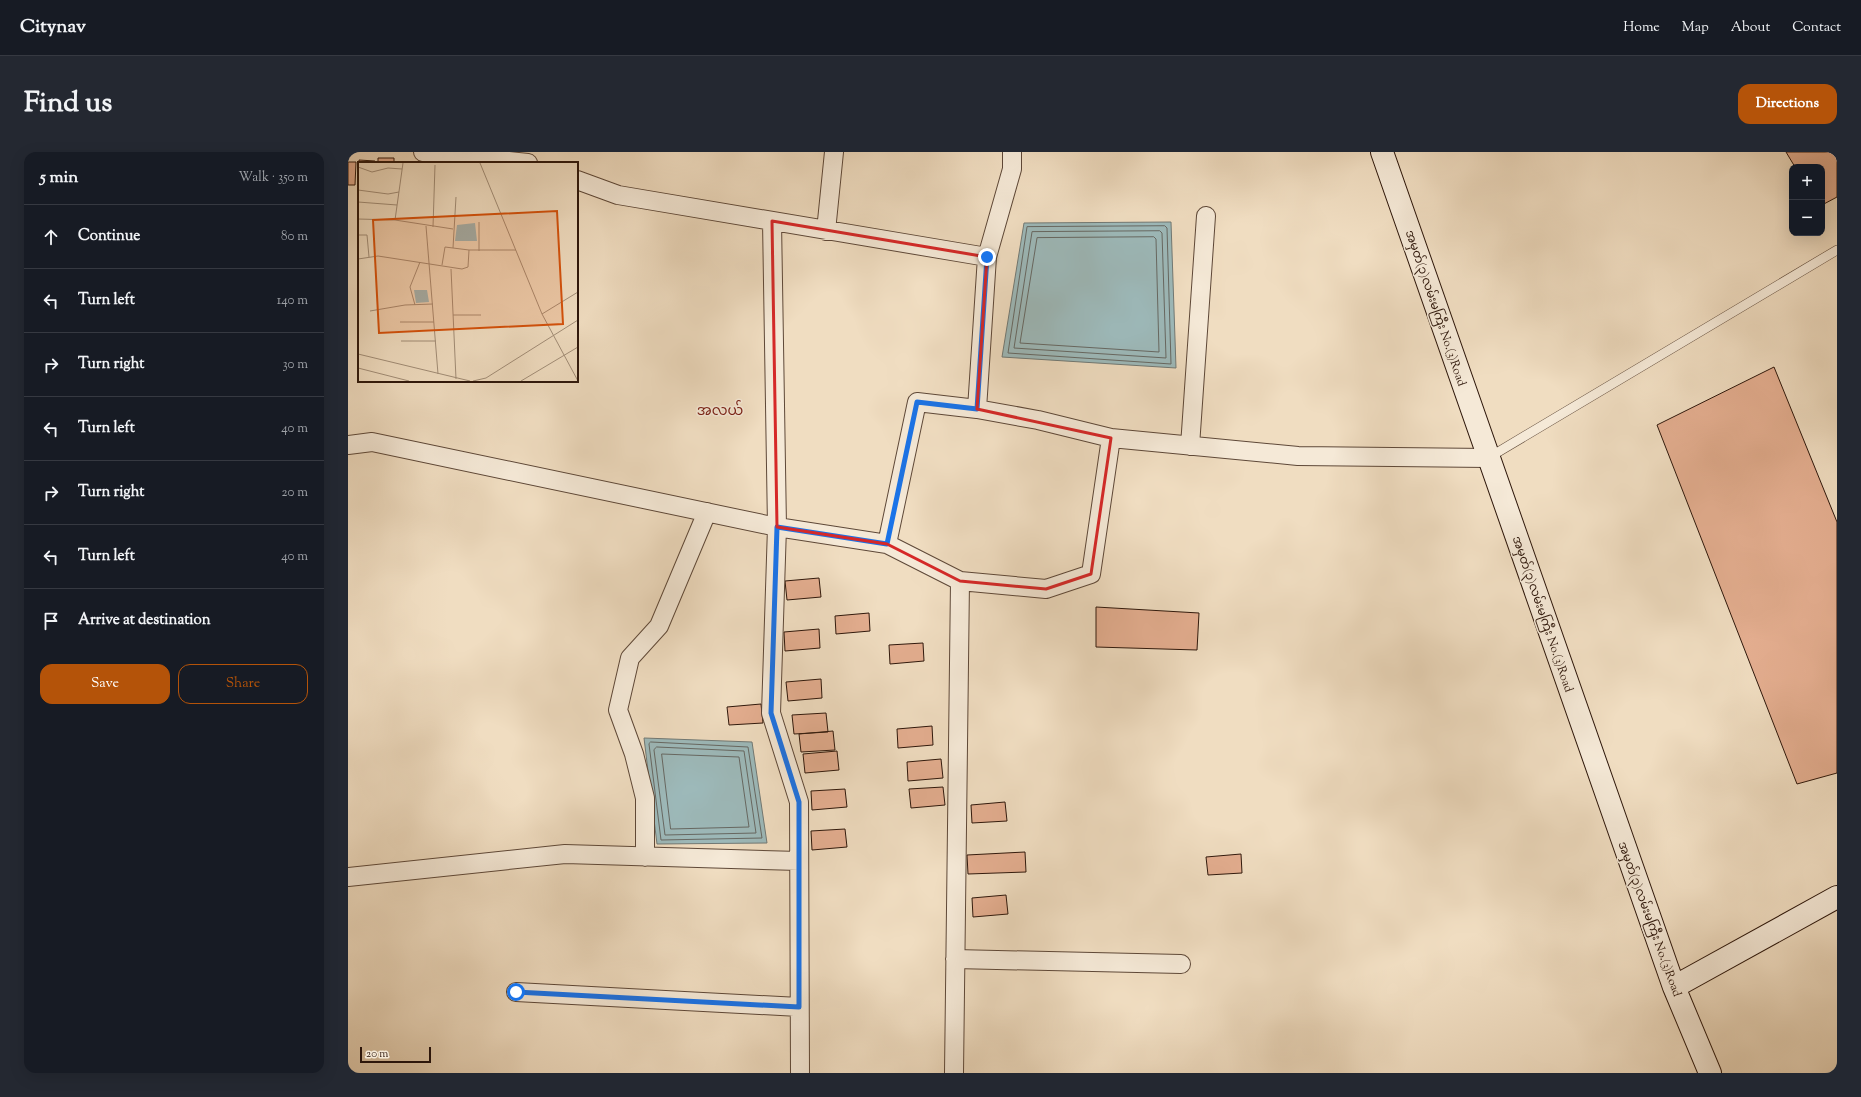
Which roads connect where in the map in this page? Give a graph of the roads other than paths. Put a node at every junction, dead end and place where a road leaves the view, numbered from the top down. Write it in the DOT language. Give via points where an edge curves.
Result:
graph roads {
  1 [pos="423,152"];
  2 [pos="834,152"];
  3 [pos="1012,152"];
  4 [pos="1382,152"];
  5 [pos="527,159"];
  6 [pos="578,180"];
  7 [pos="1206,216"];
  8 [pos="772,221"];
  9 [pos="826,231"];
  10 [pos="1837,250"];
  11 [pos="987,257"];
  12 [pos="977,409"];
  13 [pos="1111,438"];
  14 [pos="348,445"];
  15 [pos="1190,446"];
  16 [pos="1488,458"];
  17 [pos="706,512"];
  18 [pos="777,527"];
  19 [pos="887,544"];
  20 [pos="960,581"];
  21 [pos="645,857"];
  22 [pos="799,861"];
  23 [pos="348,877"];
  24 [pos="1837,897"];
  25 [pos="955,959"];
  26 [pos="1181,964"];
  27 [pos="1674,987"];
  28 [pos="516,992"];
  29 [pos="799,1007"];
  30 [pos="800,1073"];
  31 [pos="954,1073"];
  32 [pos="1710,1073"];
  1 -- 5 [label="street"];
  2 -- 9 [label="street"];
  3 -- 11 [label="street" via="1012,169"];
  4 -- 16 [label="street, အမှတ်(၃)လမ်းမကြီး No.(3)Road"];
  6 -- 8 [label="street" via="618,195"];
  7 -- 15 [label="street"];
  8 -- 9 [label="street"];
  8 -- 18 [label="street"];
  9 -- 11 [label="street"];
  10 -- 16 [label="lane"];
  11 -- 12 [label="street"];
  12 -- 13 [label="street" via="1038,420"];
  12 -- 19 [label="street" via="917,402"];
  13 -- 15 [label="street"];
  13 -- 20 [label="street" via="1091,574 1046,589"];
  14 -- 17 [label="street" via="372,442"];
  15 -- 16 [label="street" via="1298,456"];
  16 -- 27 [label="street, အမှတ်(၃)လမ်းမကြီး No.(3)Road"];
  17 -- 18 [label="street"];
  17 -- 21 [label="street" via="659,626 630,658 618,710 634,754 645,798"];
  18 -- 19 [label="street"];
  18 -- 22 [label="street" via="771,713 799,802"];
  19 -- 20 [label="street"];
  20 -- 25 [label="street"];
  21 -- 22 [label="street"];
  21 -- 23 [label="street" via="566,854"];
  22 -- 29 [label="street"];
  24 -- 27 [label="street"];
  25 -- 26 [label="street"];
  25 -- 31 [label="street"];
  27 -- 32 [label="street, အမှတ်(၃)လမ်းမကြီး No.(3)Road"];
  28 -- 29 [label="street"];
  29 -- 30 [label="street"];
}
